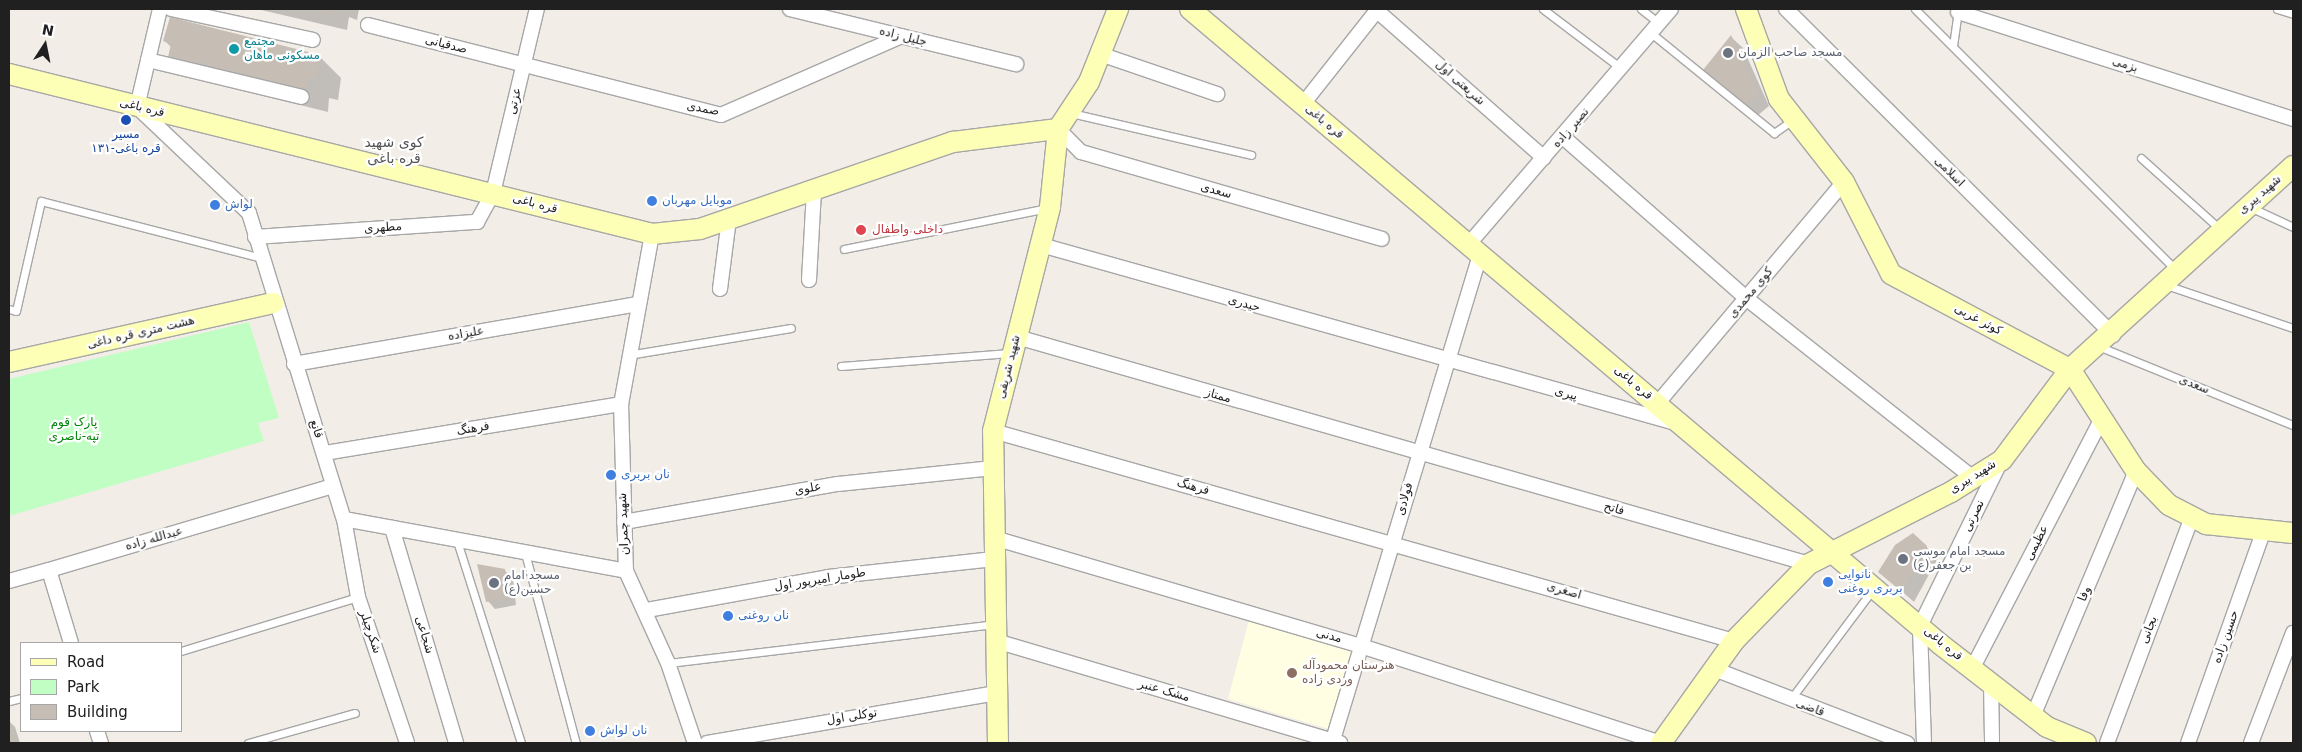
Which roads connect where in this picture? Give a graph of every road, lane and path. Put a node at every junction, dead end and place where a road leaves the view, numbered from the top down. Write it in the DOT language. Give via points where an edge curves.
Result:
graph roads {
  1 [pos="160,9"];
  2 [pos="171,9"];
  3 [pos="537,9"];
  4 [pos="790,9"];
  5 [pos="1118,9"];
  6 [pos="1190,9"];
  7 [pos="1377,9"];
  8 [pos="1543,9"];
  9 [pos="1641,9"];
  10 [pos="1671,9"];
  11 [pos="1746,9"];
  12 [pos="1786,9"];
  13 [pos="1915,9"];
  14 [pos="2277,9"];
  15 [pos="1958,10"];
  16 [pos="2293,14"];
  17 [pos="368,26"];
  18 [pos="1655,28"];
  19 [pos="902,36"];
  20 [pos="313,40"];
  21 [pos="1953,46"];
  22 [pos="1100,54"];
  23 [pos="148,60"];
  24 [pos="1016,64"];
  25 [pos="523,65"];
  26 [pos="1622,70"];
  27 [pos="9,74"];
  28 [pos="1217,94"];
  29 [pos="302,97"];
  30 [pos="1303,104"];
  31 [pos="137,107"];
  32 [pos="1069,112"];
  33 [pos="1794,119"];
  34 [pos="2293,119"];
  35 [pos="1058,129"];
  36 [pos="1563,137"];
  37 [pos="1251,155"];
  38 [pos="1544,158"];
  39 [pos="2141,158"];
  40 [pos="2293,166"];
  41 [pos="1844,182"];
  42 [pos="814,190"];
  43 [pos="493,193"];
  44 [pos="2247,206"];
  45 [pos="1050,207"];
  46 [pos="729,219"];
  47 [pos="2293,227"];
  48 [pos="2221,230"];
  49 [pos="652,234"];
  50 [pos="255,237"];
  51 [pos="1382,239"];
  52 [pos="1041,245"];
  53 [pos="844,249"];
  54 [pos="1474,250"];
  55 [pos="261,258"];
  56 [pos="2171,279"];
  57 [pos="809,280"];
  58 [pos="720,289"];
  59 [pos="1746,298"];
  60 [pos="273,303"];
  61 [pos="638,304"];
  62 [pos="9,309"];
  63 [pos="791,328"];
  64 [pos="2293,328"];
  65 [pos="2113,335"];
  66 [pos="1015,345"];
  67 [pos="2095,345"];
  68 [pos="628,355"];
  69 [pos="9,362"];
  70 [pos="1447,362"];
  71 [pos="294,364"];
  72 [pos="841,366"];
  73 [pos="2070,369"];
  74 [pos="620,404"];
  75 [pos="1658,404"];
  76 [pos="2102,418"];
  77 [pos="2293,425"];
  78 [pos="1684,426"];
  79 [pos="993,431"];
  80 [pos="325,453"];
  81 [pos="1418,455"];
  82 [pos="2002,460"];
  83 [pos="993,468"];
  84 [pos="2136,471"];
  85 [pos="1973,478"];
  86 [pos="333,486"];
  87 [pos="2192,517"];
  88 [pos="344,518"];
  89 [pos="624,522"];
  90 [pos="392,528"];
  91 [pos="2264,530"];
  92 [pos="2293,533"];
  93 [pos="994,538"];
  94 [pos="458,541"];
  95 [pos="1393,542"];
  96 [pos="1835,552"];
  97 [pos="525,553"];
  98 [pos="994,560"];
  99 [pos="1809,564"];
  100 [pos="49,570"];
  101 [pos="626,571"];
  102 [pos="9,581"];
  103 [pos="1875,586"];
  104 [pos="358,597"];
  105 [pos="647,610"];
  106 [pos="1920,626"];
  107 [pos="996,633"];
  108 [pos="2293,633"];
  109 [pos="1734,641"];
  110 [pos="71,642"];
  111 [pos="1361,646"];
  112 [pos="182,651"];
  113 [pos="668,663"];
  114 [pos="1972,668"];
  115 [pos="1714,669"];
  116 [pos="1991,683"];
  117 [pos="997,693"];
  118 [pos="1790,701"];
  119 [pos="355,713"];
  120 [pos="2034,716"];
  121 [pos="1335,742"];
  122 [pos="248,743"];
  123 [pos="407,743"];
  124 [pos="456,743"];
  125 [pos="521,743"];
  126 [pos="576,743"];
  127 [pos="695,743"];
  128 [pos="707,743"];
  129 [pos="998,743"];
  130 [pos="1662,743"];
  131 [pos="1907,743"];
  132 [pos="1924,743"];
  133 [pos="1992,743"];
  134 [pos="2086,743"];
  135 [pos="2107,743"];
  136 [pos="2188,743"];
  137 [pos="2251,743"];
  1 -- 23 [label="street"];
  2 -- 20 [label="street"];
  3 -- 25 [label="street, عزتی"];
  4 -- 19 [label="street, جلیل زاده"];
  5 -- 22 [label="street, شهید شریفى"];
  6 -- 30 [label="street, قره باغی"];
  7 -- 30 [label="street"];
  7 -- 38 [label="street, شریعتی اول"];
  8 -- 26 [label="lane"];
  9 -- 18 [label="lane"];
  10 -- 18 [label="street, نصیر زاده"];
  11 -- 33 [label="street, کوثر غربی" via="1779,99"];
  12 -- 65 [label="street, اسلامی"];
  13 -- 21 [label="lane"];
  14 -- 16 [label="lane"];
  15 -- 21 [label="lane"];
  15 -- 34 [label="street, بزمی"];
  17 -- 25 [label="street, صدقیانی"];
  18 -- 26 [label="street, نصیر زاده"];
  18 -- 33 [label="lane" via="1774,133"];
  19 -- 24 [label="street, جلیل زاده"];
  19 -- 25 [label="street, صمدی" via="721,115"];
  21 -- 56 [label="lane"];
  22 -- 28 [label="street"];
  22 -- 32 [label="street, شهید شریفى" via="1089,82"];
  23 -- 29 [label="street"];
  23 -- 31 [label="street"];
  25 -- 43 [label="street, عزتی"];
  26 -- 36 [label="street, نصیر زاده"];
  27 -- 31 [label="street, قره باغی"];
  30 -- 54 [label="street, قره باغی"];
  31 -- 43 [label="street, قره باغی"];
  31 -- 50 [label="street, قانع" via="249,213"];
  32 -- 35 [label="street, شهید شریفى"];
  32 -- 37 [label="lane"];
  33 -- 41 [label="street, کوثر غربی"];
  35 -- 42 [label="street, قره باغی" via="953,142"];
  35 -- 45 [label="street, شهید شریفى"];
  35 -- 51 [label="street, سعدی" via="1081,152"];
  36 -- 38 [label="street, نصیر زاده"];
  36 -- 59 [label="street"];
  38 -- 54 [label="street, نصیر زاده"];
  39 -- 48 [label="lane"];
  40 -- 44 [label="street, شهید پیری"];
  41 -- 59 [label="street, کوی محمدی"];
  41 -- 73 [label="street, کوثر غربی" via="1891,274"];
  42 -- 46 [label="street, قره باغی"];
  42 -- 57 [label="street"];
  43 -- 49 [label="street, قره باغی"];
  43 -- 50 [label="street, مطهری" via="476,222"];
  44 -- 47 [label="lane"];
  44 -- 48 [label="street, شهید پیری"];
  45 -- 52 [label="street, شهید شریفى"];
  45 -- 53 [label="lane"];
  46 -- 49 [label="street, قره باغی" via="700,229"];
  46 -- 58 [label="street"];
  48 -- 56 [label="street, شهید پیری"];
  49 -- 61 [label="street, شهید چمران"];
  50 -- 55 [label="street, قانع"];
  52 -- 66 [label="street, شهید شریفى"];
  52 -- 70 [label="street, حیدری"];
  54 -- 70 [label="street, فولادی"];
  54 -- 75 [label="street, قره باغی"];
  55 -- 60 [label="street, قانع"];
  55 -- 62 [label="lane" via="41,201 16,311"];
  56 -- 64 [label="lane"];
  56 -- 65 [label="street, شهید پیری"];
  59 -- 75 [label="street, کوی محمدی"];
  59 -- 85 [label="street"];
  60 -- 69 [label="street, هشت متری قره داغی"];
  60 -- 71 [label="street, قانع"];
  61 -- 68 [label="street, شهید چمران"];
  61 -- 71 [label="street, علیزاده"];
  63 -- 68 [label="lane"];
  65 -- 67 [label="street, شهید پیری"];
  66 -- 72 [label="lane"];
  66 -- 79 [label="street, شهید شریفى"];
  66 -- 81 [label="street, ممتاز"];
  67 -- 73 [label="street, شهید پیری"];
  67 -- 77 [label="lane, سعدی"];
  68 -- 74 [label="street, شهید چمران"];
  70 -- 78 [label="street, پیری"];
  70 -- 81 [label="street, فولادی"];
  71 -- 80 [label="street, قانع"];
  73 -- 76 [label="street, کوثر غربی"];
  73 -- 82 [label="street, شهید پیری"];
  74 -- 80 [label="street, فرهنگ"];
  74 -- 89 [label="street, شهید چمران"];
  75 -- 78 [label="street, قره باغی"];
  76 -- 84 [label="street, کوثر غربی"];
  76 -- 114 [label="street, عظیمی"];
  78 -- 96 [label="street, قره باغی"];
  79 -- 83 [label="street, شهید شریفى"];
  79 -- 95 [label="street, فرهنگ"];
  80 -- 86 [label="street, قانع"];
  81 -- 95 [label="street, فولادی"];
  81 -- 99 [label="street, فاتح"];
  82 -- 85 [label="street, شهید پیری"];
  82 -- 106 [label="street, نصرتی"];
  83 -- 89 [label="street, علوی" via="838,484"];
  83 -- 93 [label="street, شهید شریفى"];
  84 -- 87 [label="street, کوثر غربی" via="2169,505"];
  84 -- 120 [label="street, وفا"];
  85 -- 96 [label="street, شهید پیری"];
  86 -- 88 [label="street, قانع"];
  86 -- 100 [label="street, عبدالله زاده"];
  87 -- 91 [label="street, کوثر غربی" via="2206,524"];
  87 -- 135 [label="street, بجانی"];
  88 -- 90 [label="street"];
  88 -- 104 [label="street, شکرچیلر"];
  89 -- 101 [label="street, شهید چمران"];
  90 -- 94 [label="street"];
  90 -- 124 [label="street, شجاعی"];
  91 -- 92 [label="street, کوثر غربی"];
  91 -- 136 [label="street, حسین زاده"];
  93 -- 98 [label="street, شهید شریفى"];
  93 -- 111 [label="street, مدنی"];
  94 -- 97 [label="street"];
  94 -- 125 [label="lane"];
  95 -- 109 [label="street, اصغری"];
  95 -- 111 [label="street, فولادی"];
  96 -- 99 [label="street, شهید پیری"];
  96 -- 103 [label="street, قره باغی"];
  97 -- 101 [label="street"];
  97 -- 126 [label="lane"];
  98 -- 105 [label="street, طومار امیرپور اول" via="828,577"];
  98 -- 107 [label="street, شهید شریفى"];
  99 -- 109 [label="street, شهید پیری"];
  100 -- 102 [label="street, عبدالله زاده"];
  100 -- 110 [label="street"];
  101 -- 105 [label="street, شهید چمران"];
  103 -- 106 [label="street, قره باغی"];
  103 -- 118 [label="lane"];
  104 -- 112 [label="lane"];
  104 -- 123 [label="street, شکرچیلر"];
  105 -- 113 [label="street, شهید چمران"];
  106 -- 114 [label="street, قره باغی"];
  106 -- 132 [label="street"];
  107 -- 113 [label="lane"];
  107 -- 117 [label="street, شهید شریفى"];
  107 -- 121 [label="street, مشک عنبر"];
  108 -- 137 [label="street"];
  109 -- 115 [label="street, شهید پیری"];
  111 -- 121 [label="street, فولادی"];
  111 -- 130 [label="street, مدنی"];
  113 -- 127 [label="street, شهید چمران"];
  114 -- 116 [label="street, قره باغی"];
  115 -- 118 [label="street, قاضی"];
  115 -- 130 [label="street, شهید پیری"];
  116 -- 120 [label="street, قره باغی"];
  116 -- 133 [label="street"];
  117 -- 128 [label="street, توکلی اول"];
  117 -- 129 [label="street, شهید شریفى"];
  118 -- 131 [label="street, قاضی"];
  119 -- 122 [label="lane"];
  120 -- 134 [label="street, قره باغی"];
}
